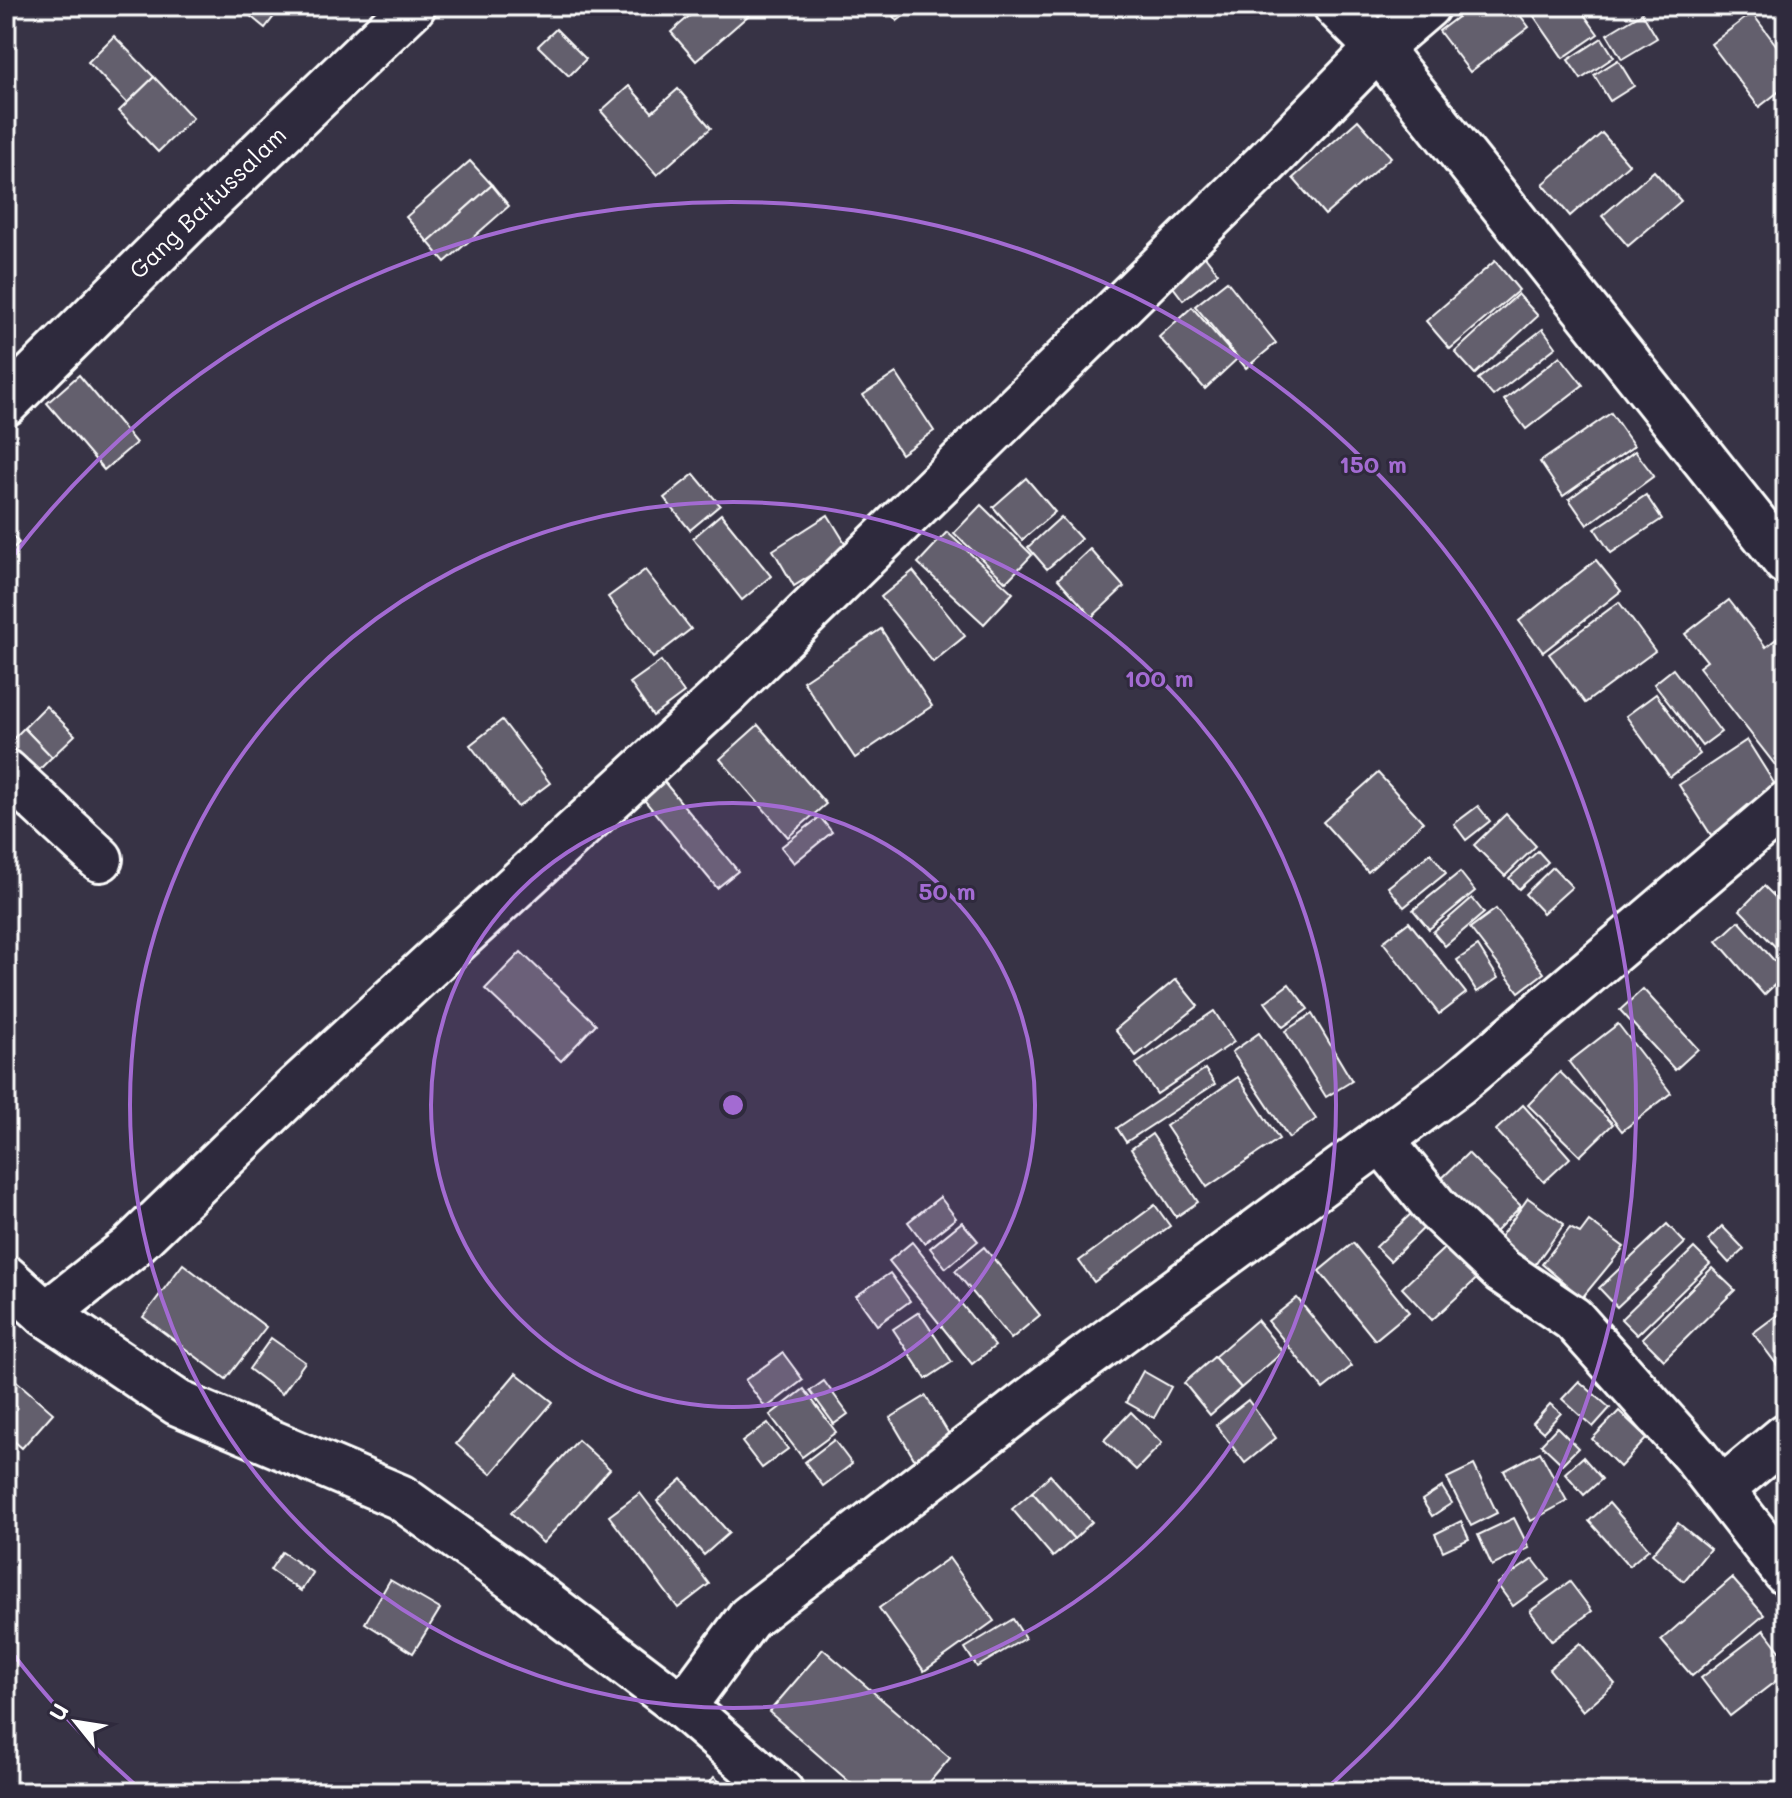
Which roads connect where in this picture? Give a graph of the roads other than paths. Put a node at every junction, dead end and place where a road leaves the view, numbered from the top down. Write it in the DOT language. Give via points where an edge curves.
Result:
graph roads {
  1 [pos="413,6"];
  2 [pos="1336,6"];
  3 [pos="1427,6"];
  4 [pos="1378,48"];
  5 [pos="6,403"];
  6 [pos="1786,562"];
  7 [pos="6,772"];
  8 [pos="1786,804"];
  9 [pos="100,859"];
  10 [pos="1381,1140"];
  11 [pos="6,1278"];
  12 [pos="46,1314"];
  13 [pos="1786,1436"];
  14 [pos="1721,1490"];
  15 [pos="1786,1573"];
  16 [pos="683,1707"];
  17 [pos="781,1792"];
  1 -- 5 [label="street, Gang Baitussalam"];
  2 -- 4 [label="street"];
  3 -- 4 [label="street"];
  4 -- 6 [label="street"];
  4 -- 12 [label="street" via="728,691 130,1248"];
  7 -- 9 [label="street"];
  8 -- 10 [label="street" via="1458,1083"];
  10 -- 14 [label="street" via="1437,1209 1502,1271 1573,1319"];
  10 -- 16 [label="street" via="1073,1367 749,1618"];
  11 -- 12 [label="street"];
  12 -- 16 [label="street" via="178,1403 400,1497"];
  13 -- 14 [label="street"];
  14 -- 15 [label="street"];
  16 -- 17 [label="street"];
}
